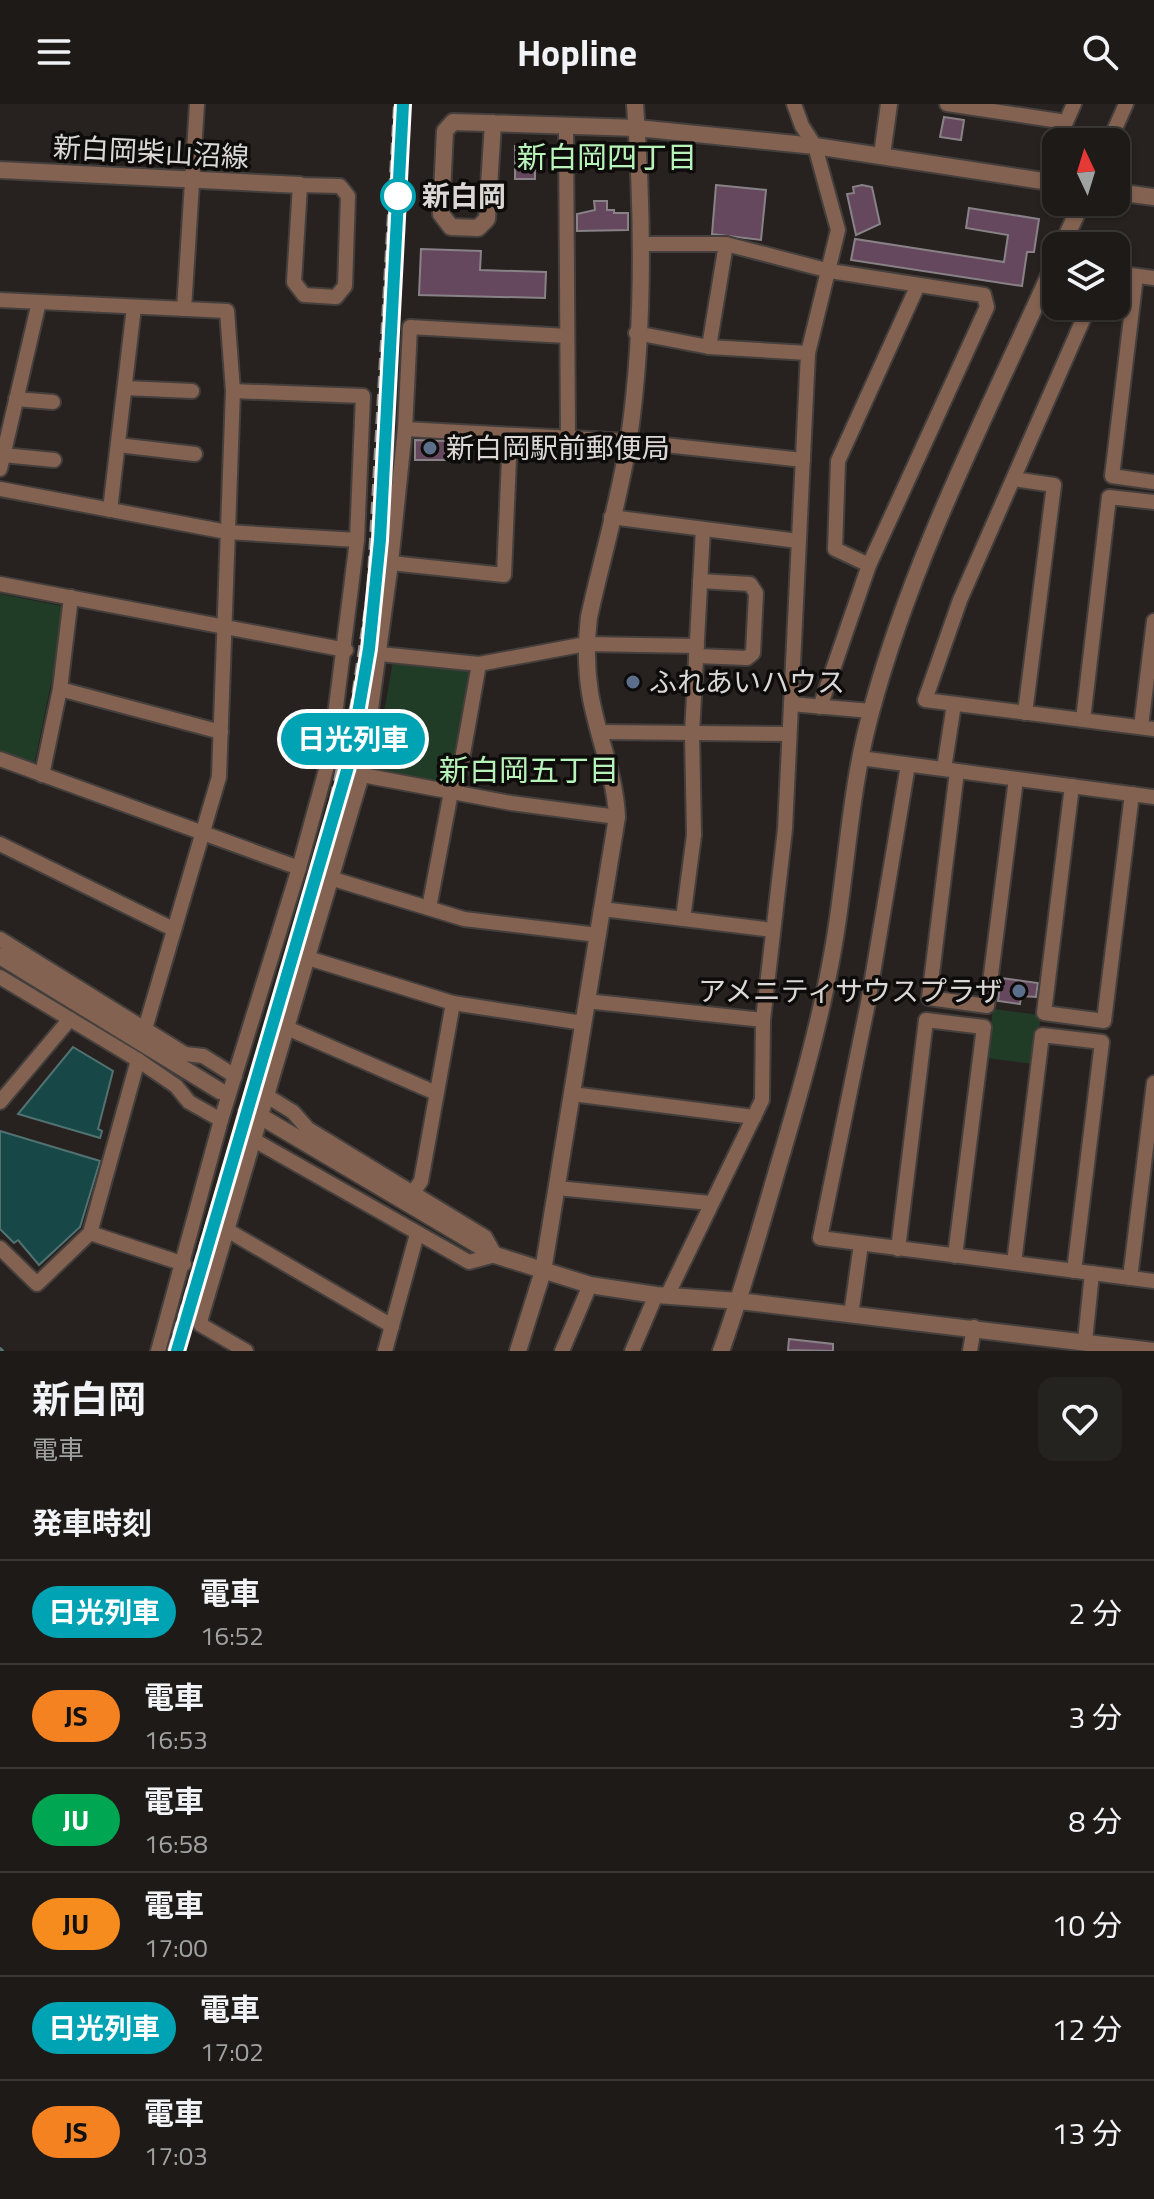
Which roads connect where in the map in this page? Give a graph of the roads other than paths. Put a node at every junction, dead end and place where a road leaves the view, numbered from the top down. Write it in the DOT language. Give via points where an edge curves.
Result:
graph roads {
  1 [pos="197,104"];
  2 [pos="635,104"];
  3 [pos="794,104"];
  4 [pos="889,104"];
  5 [pos="947,104"];
  6 [pos="1074,104"];
  7 [pos="1126,104"];
  8 [pos="493,123"];
  9 [pos="566,126"];
  10 [pos="637,128"];
  11 [pos="1115,128"];
  12 [pos="815,146"];
  13 [pos="882,155"];
  14 [pos="0,170"];
  15 [pos="194,180"];
  16 [pos="1042,181"];
  17 [pos="300,185"];
  18 [pos="1130,194"];
  19 [pos="1154,197"];
  20 [pos="640,244"];
  21 [pos="726,244"];
  22 [pos="830,271"];
  23 [pos="1130,275"];
  24 [pos="1136,276"];
  25 [pos="1154,278"];
  26 [pos="918,285"];
  27 [pos="1042,291"];
  28 [pos="0,300"];
  29 [pos="39,302"];
  30 [pos="134,307"];
  31 [pos="184,309"];
  32 [pos="1083,320"];
  33 [pos="636,333"];
  34 [pos="567,336"];
  35 [pos="709,347"];
  36 [pos="808,353"];
  37 [pos="125,388"];
  38 [pos="192,391"];
  39 [pos="233,391"];
  40 [pos="16,399"];
  41 [pos="53,402"];
  42 [pos="405,429"];
  43 [pos="510,435"];
  44 [pos="568,438"];
  45 [pos="628,441"];
  46 [pos="118,445"];
  47 [pos="195,454"];
  48 [pos="54,460"];
  49 [pos="803,460"];
  50 [pos="2,462"];
  51 [pos="1014,479"];
  52 [pos="1154,482"];
  53 [pos="0,489"];
  54 [pos="1154,502"];
  55 [pos="110,510"];
  56 [pos="611,517"];
  57 [pos="703,529"];
  58 [pos="227,532"];
  59 [pos="357,540"];
  60 [pos="798,541"];
  61 [pos="391,563"];
  62 [pos="869,565"];
  63 [pos="700,581"];
  64 [pos="0,584"];
  65 [pos="71,597"];
  66 [pos="1154,621"];
  67 [pos="222,625"];
  68 [pos="586,644"];
  69 [pos="346,650"];
  70 [pos="696,651"];
  71 [pos="380,654"];
  72 [pos="479,664"];
  73 [pos="60,689"];
  74 [pos="791,704"];
  75 [pos="954,704"];
  76 [pos="820,707"];
  77 [pos="871,711"];
  78 [pos="1025,713"];
  79 [pos="1083,720"];
  80 [pos="1147,728"];
  81 [pos="221,732"];
  82 [pos="601,732"];
  83 [pos="692,733"];
  84 [pos="789,734"];
  85 [pos="294,749"];
  86 [pos="330,755"];
  87 [pos="860,758"];
  88 [pos="0,759"];
  89 [pos="908,765"];
  90 [pos="950,770"];
  91 [pos="42,775"];
  92 [pos="362,775"];
  93 [pos="1016,779"];
  94 [pos="1072,786"];
  95 [pos="454,793"];
  96 [pos="1132,794"];
  97 [pos="1154,797"];
  98 [pos="617,817"];
  99 [pos="202,832"];
  100 [pos="0,844"];
  101 [pos="299,868"];
  102 [pos="330,878"];
  103 [pos="429,908"];
  104 [pos="602,909"];
  105 [pos="683,919"];
  106 [pos="173,929"];
  107 [pos="773,930"];
  108 [pos="598,935"];
  109 [pos="0,939"];
  110 [pos="0,956"];
  111 [pos="308,958"];
  112 [pos="0,977"];
  113 [pos="586,1001"];
  114 [pos="453,1003"];
  115 [pos="70,1019"];
  116 [pos="763,1020"];
  117 [pos="583,1023"];
  118 [pos="287,1028"];
  119 [pos="145,1029"];
  120 [pos="138,1060"];
  121 [pos="235,1076"];
  122 [pos="1154,1083"];
  123 [pos="220,1091"];
  124 [pos="436,1093"];
  125 [pos="572,1094"];
  126 [pos="267,1096"];
  127 [pos="0,1102"];
  128 [pos="754,1117"];
  129 [pos="265,1119"];
  130 [pos="221,1120"];
  131 [pos="254,1140"];
  132 [pos="557,1188"];
  133 [pos="412,1194"];
  134 [pos="710,1203"];
  135 [pos="227,1230"];
  136 [pos="90,1233"];
  137 [pos="417,1234"];
  138 [pos="861,1244"];
  139 [pos="0,1248"];
  140 [pos="898,1249"];
  141 [pos="495,1255"];
  142 [pos="955,1256"];
  143 [pos="1014,1263"];
  144 [pos="184,1264"];
  145 [pos="543,1271"];
  146 [pos="1074,1271"];
  147 [pos="1092,1273"];
  148 [pos="1130,1278"];
  149 [pos="1154,1281"];
  150 [pos="590,1285"];
  151 [pos="662,1296"];
  152 [pos="739,1301"];
  153 [pos="851,1315"];
  154 [pos="392,1326"];
  155 [pos="974,1327"];
  156 [pos="1085,1341"];
  157 [pos="158,1351"];
  158 [pos="246,1351"];
  159 [pos="385,1351"];
  160 [pos="518,1351"];
  161 [pos="562,1351"];
  162 [pos="632,1351"];
  163 [pos="721,1351"];
  164 [pos="970,1351"];
  165 [pos="1154,1351"];
  1 -- 15 [label="street"];
  2 -- 10 [label="street"];
  3 -- 12 [label="street"];
  4 -- 13 [label="street"];
  5 -- 6 [label="street" via="1066,122"];
  7 -- 11 [label="street"];
  8 -- 8 [label="street" via="453,122 445,131 441,214 451,227 478,228 487,219"];
  8 -- 9 [label="street"];
  9 -- 10 [label="street"];
  9 -- 34 [label="street"];
  10 -- 12 [label="street"];
  10 -- 20 [label="street"];
  12 -- 13 [label="street"];
  12 -- 22 [label="street" via="838,230"];
  13 -- 16 [label="street"];
  14 -- 15 [label="street, 新白岡柴山沼線"];
  15 -- 17 [label="street, 新白岡柴山沼線"];
  15 -- 31 [label="street"];
  17 -- 17 [label="street" via="340,186 348,196 345,286 336,297 304,295 294,282"];
  18 -- 19 [label="street"];
  20 -- 21 [label="street"];
  20 -- 33 [label="street"];
  21 -- 22 [label="street"];
  21 -- 35 [label="street"];
  22 -- 26 [label="street"];
  22 -- 36 [label="street"];
  23 -- 24 [label="street"];
  24 -- 25 [label="street"];
  24 -- 52 [label="street" via="1112,476"];
  26 -- 62 [label="street" via="838,461 835,549"];
  26 -- 62 [label="street" via="984,295 987,307"];
  27 -- 77 [label="street" via="939,519"];
  28 -- 29 [label="street"];
  29 -- 30 [label="street"];
  29 -- 40 [label="street"];
  30 -- 31 [label="street"];
  30 -- 37 [label="street"];
  31 -- 39 [label="street" via="227,311"];
  32 -- 51 [label="street"];
  33 -- 35 [label="street"];
  33 -- 45 [label="street"];
  34 -- 42 [label="street" via="410,327"];
  34 -- 44 [label="street"];
  35 -- 36 [label="street"];
  36 -- 49 [label="street"];
  37 -- 38 [label="street"];
  37 -- 46 [label="street"];
  39 -- 58 [label="street"];
  39 -- 59 [label="street" via="363,396"];
  40 -- 41 [label="street"];
  40 -- 50 [label="street"];
  42 -- 43 [label="street"];
  42 -- 61 [label="street"];
  43 -- 44 [label="street"];
  43 -- 61 [label="street" via="504,575"];
  44 -- 45 [label="street"];
  45 -- 49 [label="street"];
  45 -- 56 [label="street"];
  46 -- 47 [label="street"];
  46 -- 55 [label="street"];
  48 -- 50 [label="street"];
  49 -- 60 [label="street"];
  51 -- 75 [label="street" via="960,600 925,700"];
  51 -- 78 [label="street" via="1054,485"];
  53 -- 55 [label="street"];
  54 -- 79 [label="street" via="1109,497"];
  55 -- 58 [label="street"];
  56 -- 57 [label="street"];
  56 -- 68 [label="street"];
  57 -- 60 [label="street"];
  57 -- 63 [label="street"];
  58 -- 59 [label="street"];
  58 -- 67 [label="street"];
  59 -- 69 [label="street"];
  60 -- 74 [label="street"];
  61 -- 71 [label="street"];
  62 -- 76 [label="street"];
  63 -- 70 [label="street"];
  63 -- 70 [label="street" via="750,584 756,593 753,653 747,658"];
  64 -- 65 [label="street"];
  65 -- 67 [label="street"];
  65 -- 73 [label="street"];
  66 -- 80 [label="street"];
  67 -- 69 [label="street"];
  67 -- 81 [label="street"];
  68 -- 70 [label="street"];
  68 -- 72 [label="street"];
  68 -- 82 [label="street" via="590,694"];
  69 -- 86 [label="street"];
  70 -- 83 [label="street"];
  71 -- 72 [label="street"];
  71 -- 92 [label="street"];
  72 -- 95 [label="street"];
  73 -- 81 [label="street"];
  73 -- 91 [label="street"];
  74 -- 76 [label="street"];
  74 -- 84 [label="street"];
  75 -- 78 [label="street"];
  75 -- 90 [label="street"];
  76 -- 77 [label="street"];
  77 -- 87 [label="street"];
  78 -- 79 [label="street"];
  79 -- 80 [label="street"];
  81 -- 99 [label="street" via="219,777"];
  82 -- 83 [label="street"];
  82 -- 98 [label="street" via="616,788"];
  83 -- 84 [label="street"];
  83 -- 105 [label="street" via="694,835"];
  84 -- 107 [label="street"];
  85 -- 86 [label="street"];
  86 -- 101 [label="street"];
  87 -- 89 [label="street"];
  87 -- 152 [label="street" via="834,945 806,1070"];
  88 -- 91 [label="street"];
  89 -- 90 [label="street"];
  89 -- 138 [label="street" via="868,1003 820,1238"];
  90 -- 93 [label="street"];
  90 -- 93 [label="street" via="929,998 987,1006"];
  91 -- 99 [label="street"];
  92 -- 95 [label="street"];
  92 -- 102 [label="street"];
  93 -- 94 [label="street"];
  94 -- 96 [label="street"];
  94 -- 96 [label="street" via="1044,1013 1104,1021"];
  95 -- 98 [label="street"];
  95 -- 103 [label="street"];
  96 -- 97 [label="street"];
  98 -- 104 [label="street"];
  99 -- 101 [label="street"];
  99 -- 106 [label="street"];
  100 -- 106 [label="street"];
  101 -- 121 [label="street"];
  102 -- 103 [label="street"];
  102 -- 111 [label="street"];
  103 -- 108 [label="street" via="464,919"];
  104 -- 105 [label="street"];
  104 -- 108 [label="street"];
  105 -- 107 [label="street"];
  106 -- 119 [label="street"];
  107 -- 116 [label="street"];
  108 -- 113 [label="street"];
  109 -- 119 [label="street"];
  110 -- 123 [label="street"];
  111 -- 114 [label="street"];
  111 -- 118 [label="street"];
  112 -- 115 [label="street"];
  113 -- 116 [label="street"];
  113 -- 117 [label="street"];
  114 -- 117 [label="street"];
  114 -- 124 [label="street"];
  115 -- 120 [label="street"];
  115 -- 127 [label="street"];
  116 -- 128 [label="street" via="762,1100"];
  117 -- 125 [label="street"];
  118 -- 124 [label="street"];
  118 -- 126 [label="street"];
  119 -- 121 [label="street"];
  120 -- 130 [label="street" via="176,1086 189,1102"];
  120 -- 136 [label="street"];
  121 -- 130 [label="street"];
  122 -- 148 [label="street"];
  124 -- 133 [label="street" via="421,1181"];
  125 -- 128 [label="street"];
  125 -- 132 [label="street"];
  126 -- 131 [label="street"];
  126 -- 133 [label="street" via="308,1129"];
  128 -- 134 [label="street"];
  129 -- 141 [label="street"];
  130 -- 144 [label="street"];
  131 -- 135 [label="street"];
  131 -- 137 [label="street"];
  132 -- 134 [label="street"];
  132 -- 145 [label="street"];
  133 -- 141 [label="street" via="485,1237"];
  134 -- 151 [label="street"];
  135 -- 154 [label="street"];
  135 -- 158 [label="street" via="201,1325"];
  136 -- 139 [label="street" via="37,1284"];
  136 -- 144 [label="street"];
  137 -- 141 [label="street" via="469,1262"];
  137 -- 154 [label="street"];
  138 -- 140 [label="street"];
  138 -- 153 [label="street"];
  140 -- 142 [label="street"];
  140 -- 142 [label="street" via="926,1020 955,1023 984,1027"];
  141 -- 145 [label="street"];
  142 -- 143 [label="street"];
  143 -- 146 [label="street"];
  143 -- 146 [label="street" via="1042,1035 1102,1042"];
  144 -- 157 [label="street"];
  145 -- 150 [label="street"];
  145 -- 160 [label="street"];
  146 -- 147 [label="street"];
  147 -- 148 [label="street"];
  147 -- 156 [label="street"];
  148 -- 149 [label="street"];
  150 -- 151 [label="street"];
  150 -- 161 [label="street"];
  151 -- 152 [label="street"];
  151 -- 162 [label="street"];
  152 -- 153 [label="street"];
  152 -- 163 [label="street"];
  153 -- 155 [label="street"];
  154 -- 159 [label="street"];
  155 -- 156 [label="street"];
  155 -- 164 [label="street"];
  156 -- 165 [label="street"];
}
